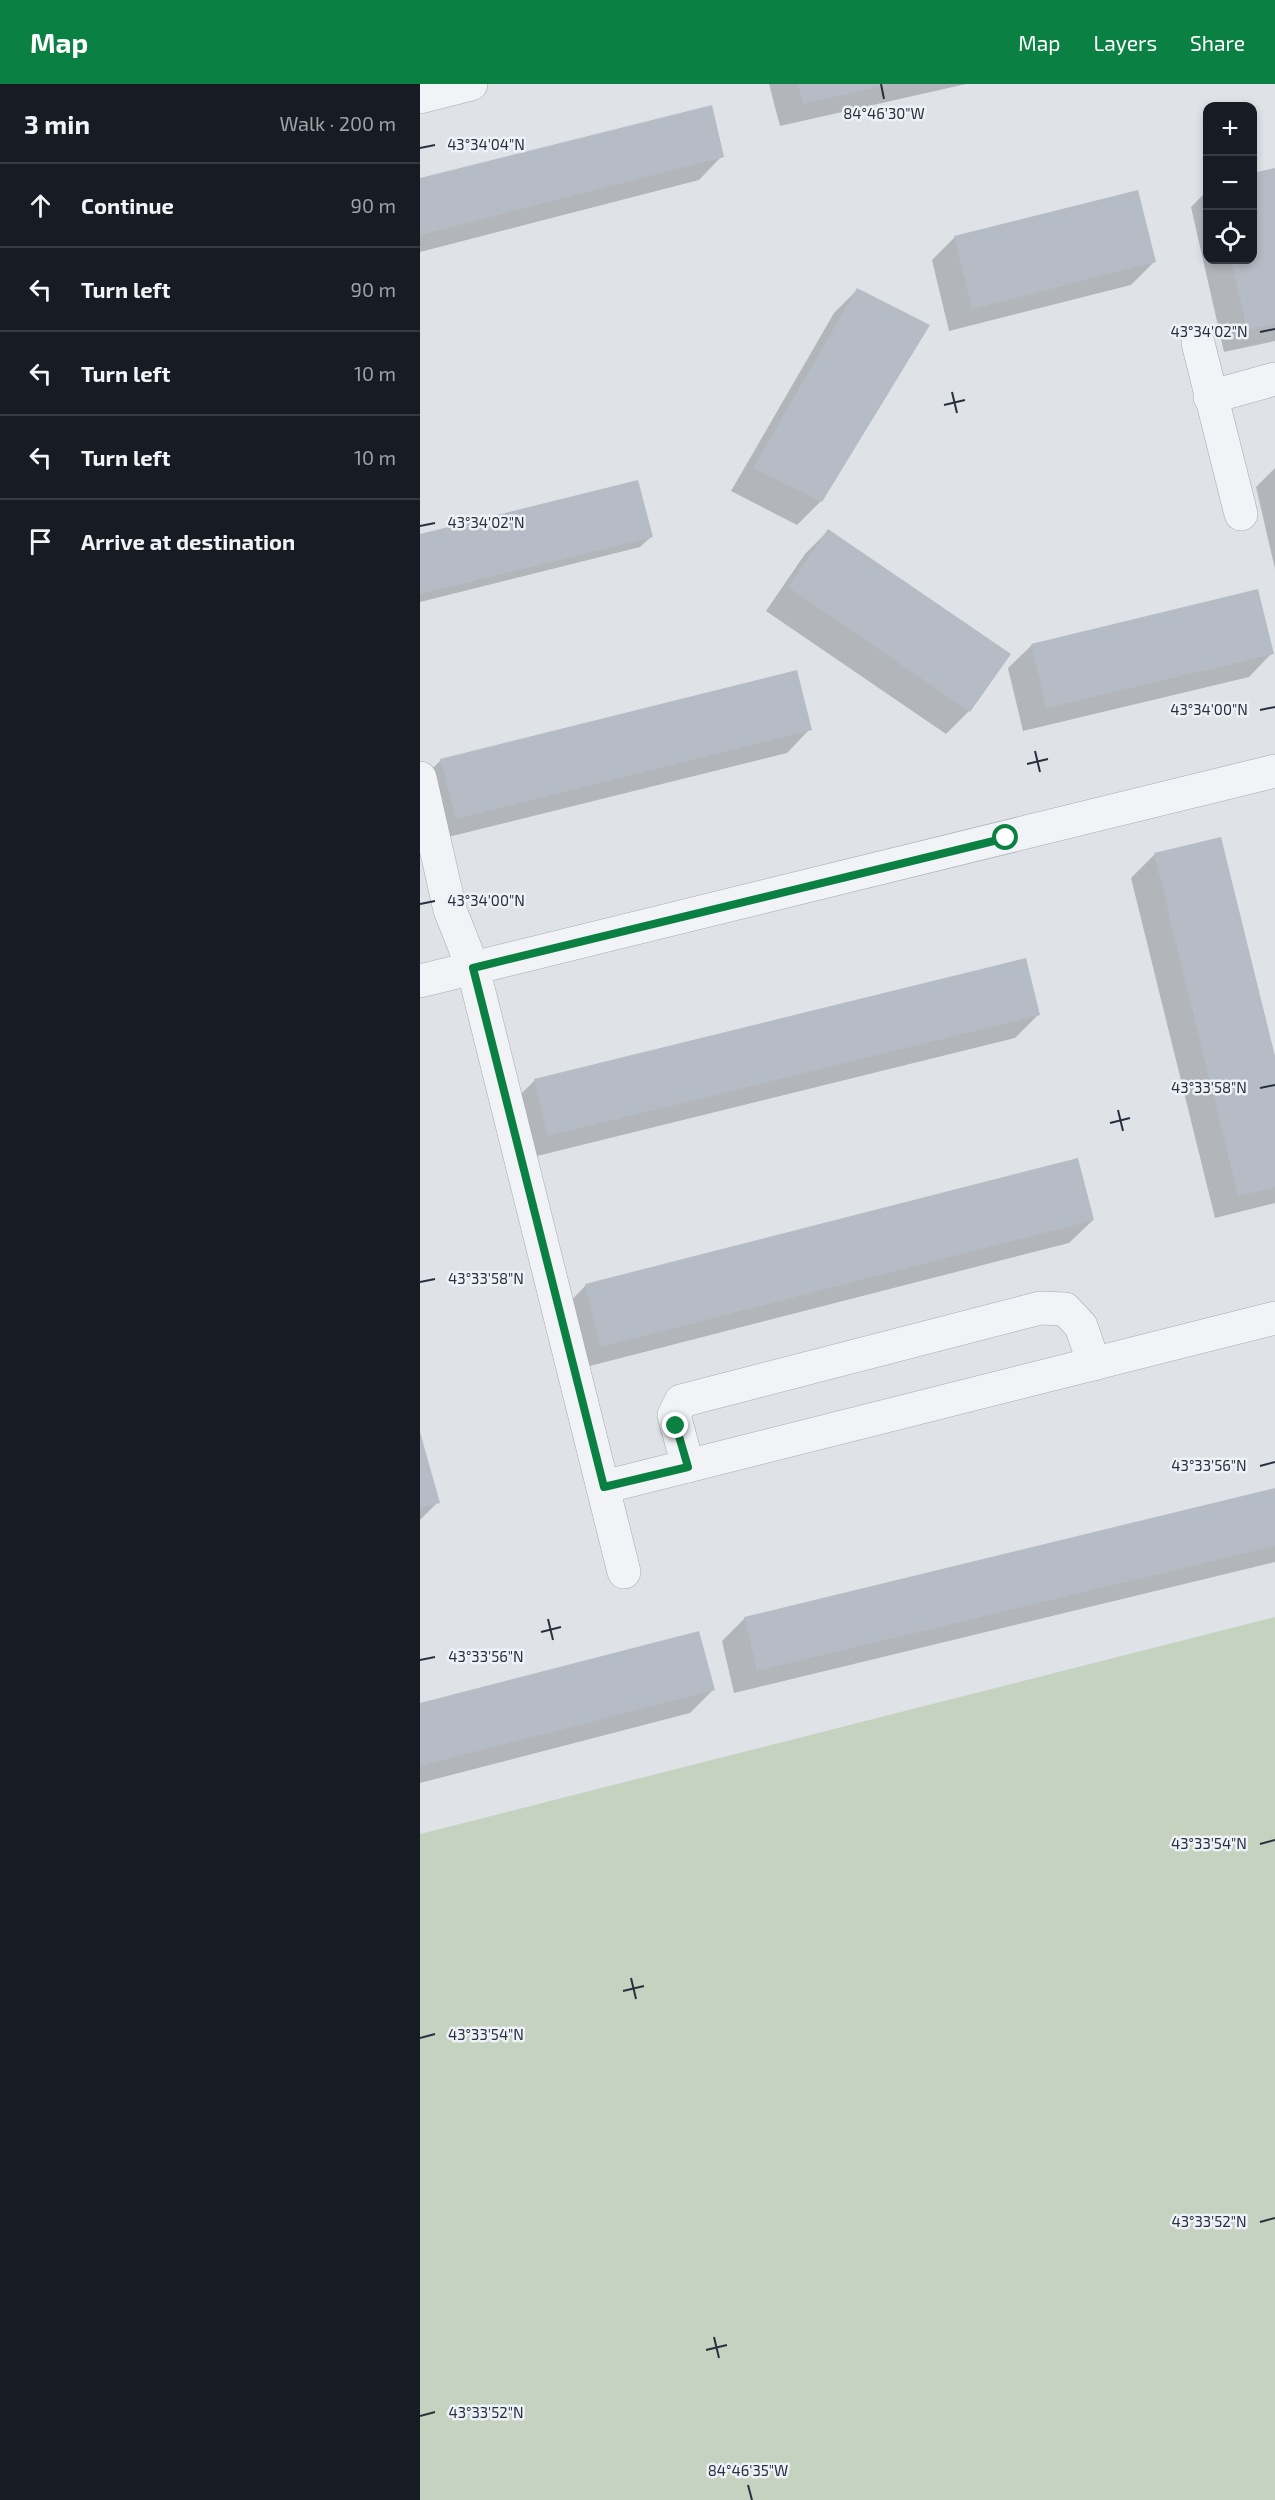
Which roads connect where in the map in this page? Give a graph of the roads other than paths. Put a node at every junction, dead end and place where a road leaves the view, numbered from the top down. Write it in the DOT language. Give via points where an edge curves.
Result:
graph roads {
  1 [pos="471,84"];
  2 [pos="420,97"];
  3 [pos="1198,343"];
  4 [pos="1275,379"];
  5 [pos="1210,397"];
  6 [pos="1241,514"];
  7 [pos="1275,771"];
  8 [pos="420,778"];
  9 [pos="473,968"];
  10 [pos="420,981"];
  11 [pos="1275,1318"];
  12 [pos="1094,1364"];
  13 [pos="688,1467"];
  14 [pos="604,1487"];
  15 [pos="624,1572"];
  1 -- 2 [label="street"];
  3 -- 5 [label="street"];
  4 -- 5 [label="street"];
  5 -- 6 [label="street"];
  7 -- 9 [label="street"];
  8 -- 9 [label="street" via="450,910"];
  9 -- 10 [label="street"];
  9 -- 14 [label="street"];
  11 -- 12 [label="street"];
  12 -- 13 [label="street"];
  12 -- 13 [label="street" via="1081,1326 1065,1309 1040,1308 1017,1313 681,1401 674,1415"];
  13 -- 14 [label="street"];
  14 -- 15 [label="street"];
}
